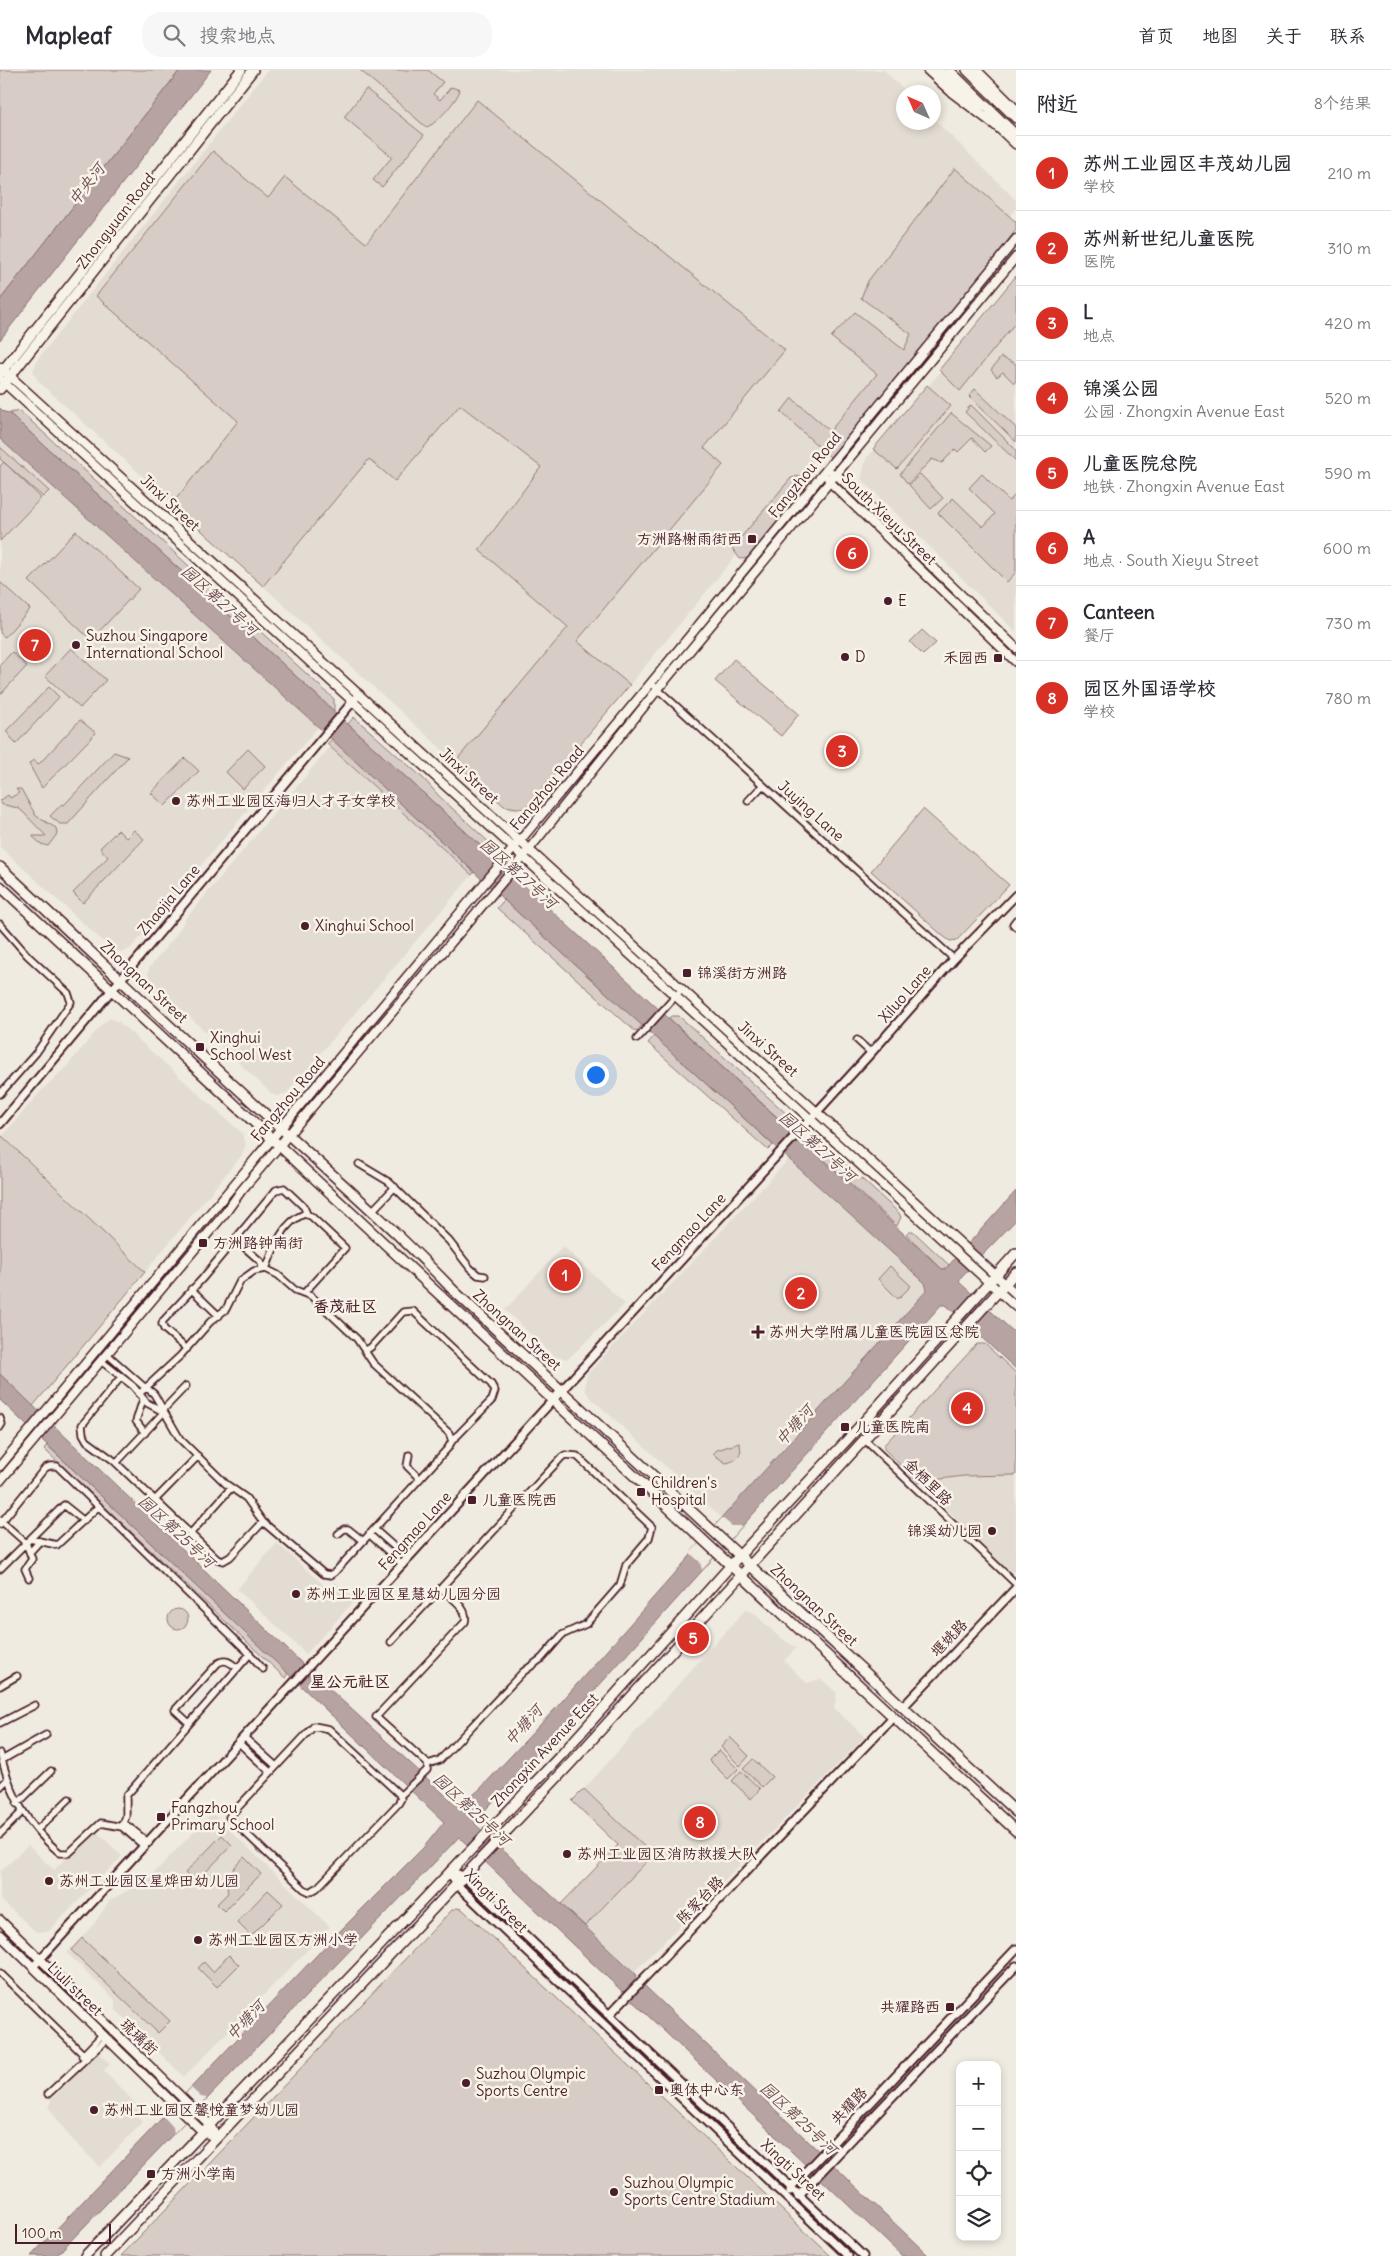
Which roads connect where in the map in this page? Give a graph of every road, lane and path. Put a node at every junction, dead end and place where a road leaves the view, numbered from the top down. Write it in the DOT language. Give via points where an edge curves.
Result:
graph roads {
  1 [pos="241,70"];
  2 [pos="253,70"];
  3 [pos="928,70"];
  4 [pos="938,70"];
  5 [pos="949,70"];
  6 [pos="967,70"];
  7 [pos="976,70"];
  8 [pos="1016,110"];
  9 [pos="1016,118"];
  10 [pos="1002,130"];
  11 [pos="1016,135"];
  12 [pos="1016,144"];
  13 [pos="1016,239"];
  14 [pos="1016,257"];
  15 [pos="1,370"];
  16 [pos="4,382"];
  17 [pos="826,472"];
  18 [pos="836,474"];
  19 [pos="830,482"];
  20 [pos="1016,648"];
  21 [pos="1016,662"];
  22 [pos="651,683"];
  23 [pos="658,689"];
  24 [pos="359,694"];
  25 [pos="353,701"];
  26 [pos="763,785"];
  27 [pos="748,801"];
  28 [pos="520,842"];
  29 [pos="514,848"];
  30 [pos="529,849"];
  31 [pos="523,857"];
  32 [pos="0,867"];
  33 [pos="0,886"];
  34 [pos="1016,895"];
  35 [pos="1016,920"];
  36 [pos="0,924"];
  37 [pos="1016,927"];
  38 [pos="954,959"];
  39 [pos="121,980"];
  40 [pos="682,989"];
  41 [pos="112,990"];
  42 [pos="676,996"];
  43 [pos="637,1039"];
  44 [pos="857,1040"];
  45 [pos="872,1053"];
  46 [pos="0,1094"];
  47 [pos="817,1112"];
  48 [pos="810,1119"];
  49 [pos="0,1124"];
  50 [pos="282,1128"];
  51 [pos="290,1135"];
  52 [pos="276,1143"];
  53 [pos="359,1164"];
  54 [pos="395,1187"];
  55 [pos="372,1211"];
  56 [pos="306,1214"];
  57 [pos="235,1239"];
  58 [pos="1016,1253"];
  59 [pos="263,1269"];
  60 [pos="1016,1272"];
  61 [pos="485,1276"];
  62 [pos="993,1280"];
  63 [pos="1002,1288"];
  64 [pos="191,1289"];
  65 [pos="305,1292"];
  66 [pos="1016,1294"];
  67 [pos="1016,1307"];
  68 [pos="219,1316"];
  69 [pos="186,1349"];
  70 [pos="365,1350"];
  71 [pos="104,1358"];
  72 [pos="121,1377"];
  73 [pos="186,1386"];
  74 [pos="147,1388"];
  75 [pos="562,1390"];
  76 [pos="141,1397"];
  77 [pos="554,1399"];
  78 [pos="163,1412"];
  79 [pos="0,1418"];
  80 [pos="0,1427"];
  81 [pos="145,1433"];
  82 [pos="866,1440"];
  83 [pos="452,1441"];
  84 [pos="409,1455"];
  85 [pos="198,1456"];
  86 [pos="116,1464"];
  87 [pos="0,1466"];
  88 [pos="420,1479"];
  89 [pos="0,1481"];
  90 [pos="231,1488"];
  91 [pos="155,1500"];
  92 [pos="99,1506"];
  93 [pos="84,1520"];
  94 [pos="1,1522"];
  95 [pos="264,1522"];
  96 [pos="374,1529"];
  97 [pos="190,1534"];
  98 [pos="338,1534"];
  99 [pos="369,1534"];
  100 [pos="28,1541"];
  101 [pos="363,1541"];
  102 [pos="40,1542"];
  103 [pos="30,1552"];
  104 [pos="740,1555"];
  105 [pos="405,1562"];
  106 [pos="730,1566"];
  107 [pos="752,1566"];
  108 [pos="0,1569"];
  109 [pos="742,1576"];
  110 [pos="29,1578"];
  111 [pos="1016,1586"];
  112 [pos="441,1588"];
  113 [pos="391,1642"];
  114 [pos="250,1654"];
  115 [pos="238,1668"];
  116 [pos="264,1669"];
  117 [pos="17,1676"];
  118 [pos="0,1686"];
  119 [pos="35,1705"];
  120 [pos="903,1707"];
  121 [pos="893,1716"];
  122 [pos="0,1723"];
  123 [pos="189,1723"];
  124 [pos="46,1735"];
  125 [pos="242,1741"];
  126 [pos="1,1757"];
  127 [pos="428,1764"];
  128 [pos="276,1766"];
  129 [pos="51,1771"];
  130 [pos="270,1772"];
  131 [pos="7,1780"];
  132 [pos="0,1787"];
  133 [pos="400,1796"];
  134 [pos="69,1799"];
  135 [pos="17,1804"];
  136 [pos="22,1812"];
  137 [pos="1016,1812"];
  138 [pos="121,1825"];
  139 [pos="37,1830"];
  140 [pos="1016,1830"];
  141 [pos="0,1834"];
  142 [pos="147,1845"];
  143 [pos="450,1871"];
  144 [pos="463,1876"];
  145 [pos="456,1884"];
  146 [pos="0,1920"];
  147 [pos="0,1935"];
  148 [pos="1016,1949"];
  149 [pos="40,1960"];
  150 [pos="1016,1966"];
  151 [pos="33,1968"];
  152 [pos="0,1973"];
  153 [pos="609,2015"];
  154 [pos="104,2037"];
  155 [pos="84,2057"];
  156 [pos="48,2094"];
  157 [pos="175,2105"];
  158 [pos="206,2128"];
  159 [pos="217,2138"];
  160 [pos="791,2187"];
  161 [pos="800,2196"];
  162 [pos="788,2199"];
  163 [pos="84,2256"];
  164 [pos="106,2256"];
  165 [pos="848,2256"];
  166 [pos="863,2256"];
  1 -- 15 [label="main road, Zhongyuan Road"];
  2 -- 16 [label="main road, Zhongyuan Road"];
  3 -- 10 [label="main road" via="953,94"];
  4 -- 10 [label="main road"];
  5 -- 11 [label="main road"];
  6 -- 9 [label="main road"];
  7 -- 8 [label="main road"];
  10 -- 12 [label="main road"];
  13 -- 17 [label="main road, Fangzhou Road"];
  14 -- 18 [label="main road, Fangzhou Road"];
  15 -- 16 [label="main road, Jinxi Street"];
  16 -- 24 [label="main road, Jinxi Street"];
  16 -- 25 [label="main road, Jinxi Street"];
  17 -- 18 [label="main road, South Xieyu Street"];
  17 -- 19 [label="main road, South Xieyu Street"];
  17 -- 22 [label="main road, Fangzhou Road"];
  18 -- 19 [label="main road, Fangzhou Road"];
  18 -- 20 [label="main road, South Xieyu Street"];
  19 -- 21 [label="main road, South Xieyu Street"];
  19 -- 23 [label="main road, Fangzhou Road"];
  22 -- 23 [label="street, Juying Lane"];
  22 -- 28 [label="main road, Fangzhou Road"];
  23 -- 26 [label="street, Juying Lane"];
  23 -- 30 [label="main road, Fangzhou Road"];
  24 -- 25 [label="street, Zhaojia Lane"];
  24 -- 28 [label="main road, Jinxi Street"];
  25 -- 29 [label="main road, Jinxi Street"];
  25 -- 39 [label="street, Zhaojia Lane"];
  26 -- 27 [label="street"];
  26 -- 38 [label="street, Juying Lane"];
  28 -- 29 [label="main road, Fangzhou Road"];
  28 -- 30 [label="main road, Jinxi Street"];
  29 -- 31 [label="main road, Jinxi Street"];
  29 -- 50 [label="main road, Fangzhou Road"];
  30 -- 31 [label="main road, Fangzhou Road"];
  30 -- 40 [label="main road, Jinxi Street"];
  31 -- 42 [label="main road, Jinxi Street"];
  31 -- 51 [label="main road, Fangzhou Road"];
  32 -- 39 [label="main road, Zhongnan Street"];
  33 -- 41 [label="main road, Zhongnan Street"];
  34 -- 38 [label="street, Xiluo Lane"];
  35 -- 37 [label="street" via="1013,924"];
  36 -- 46 [label="street" via="28,956 68,993 71,1002 36,1053"];
  38 -- 45 [label="street, Xiluo Lane"];
  39 -- 41 [label="street, Zhaojia Lane"];
  39 -- 50 [label="main road, Zhongnan Street"];
  40 -- 42 [label="street"];
  40 -- 47 [label="main road, Jinxi Street"];
  41 -- 49 [label="street, Zhaojia Lane"];
  41 -- 52 [label="main road, Zhongnan Street"];
  42 -- 43 [label="street"];
  42 -- 48 [label="main road, Jinxi Street"];
  44 -- 45 [label="street"];
  45 -- 47 [label="street, Xiluo Lane"];
  47 -- 48 [label="street, Fengmao Lane"];
  47 -- 62 [label="main road, Jinxi Street" via="978,1260"];
  48 -- 62 [label="main road, Jinxi Street" via="972,1266"];
  48 -- 75 [label="street, Fengmao Lane"];
  50 -- 51 [label="main road, Zhongnan Street"];
  50 -- 52 [label="main road, Fangzhou Road"];
  51 -- 52 [label="main road, Fangzhou Road"];
  51 -- 55 [label="main road, Zhongnan Street"];
  52 -- 71 [label="main road, Fangzhou Road"];
  52 -- 77 [label="main road, Zhongnan Street"];
  52 -- 87 [label="main road, Fangzhou Road"];
  53 -- 54 [label="street"];
  54 -- 55 [label="street"];
  54 -- 61 [label="street" via="449,1241 470,1268"];
  55 -- 75 [label="main road, Zhongnan Street"];
  56 -- 57 [label="street" via="304,1207 281,1187"];
  56 -- 59 [label="street" via="293,1219 286,1227"];
  56 -- 65 [label="street" via="345,1248"];
  57 -- 59 [label="street" via="260,1261"];
  57 -- 64 [label="street"];
  58 -- 62 [label="main road, Zhongxin Avenue East"];
  59 -- 65 [label="street" via="278,1275 295,1290"];
  59 -- 68 [label="street" via="240,1280 229,1304"];
  60 -- 63 [label="main road, Zhongxin Avenue East"];
  62 -- 63 [label="main road"];
  62 -- 104 [label="main road, Zhongxin Avenue East"];
  63 -- 66 [label="main road"];
  63 -- 67 [label="main road"];
  63 -- 82 [label="main road, Zhongxin Avenue East"];
  64 -- 68 [label="street"];
  64 -- 69 [label="street" via="162,1324"];
  65 -- 70 [label="street" via="353,1334"];
  68 -- 69 [label="street"];
  69 -- 74 [label="street"];
  70 -- 83 [label="street" via="373,1363 448,1433"];
  70 -- 83 [label="street" via="403,1312 413,1311 491,1384 495,1391 492,1400"];
  71 -- 72 [label="street"];
  71 -- 74 [label="street"];
  71 -- 89 [label="main road, Fangzhou Road"];
  72 -- 76 [label="street"];
  72 -- 86 [label="street" via="85,1420 82,1430 87,1441"];
  73 -- 78 [label="street"];
  74 -- 76 [label="street"];
  74 -- 78 [label="street"];
  75 -- 77 [label="street, Fengmao Lane"];
  75 -- 104 [label="main road, Zhongnan Street"];
  76 -- 78 [label="street"];
  76 -- 81 [label="street" via="136,1422"];
  77 -- 105 [label="street, Fengmao Lane"];
  77 -- 106 [label="main road, Zhongnan Street"];
  78 -- 81 [label="street"];
  78 -- 85 [label="street" via="180,1439"];
  79 -- 80 [label="street"];
  81 -- 86 [label="street"];
  82 -- 107 [label="main road, Zhongxin Avenue East"];
  82 -- 111 [label="street, 金栖里路"];
  83 -- 88 [label="street"];
  84 -- 88 [label="street" via="407,1466"];
  85 -- 90 [label="street"];
  85 -- 91 [label="street"];
  86 -- 91 [label="street"];
  88 -- 96 [label="street"];
  90 -- 95 [label="street" via="250,1502"];
  90 -- 97 [label="street"];
  91 -- 97 [label="street"];
  92 -- 93 [label="street"];
  92 -- 94 [label="street" via="60,1468 50,1466"];
  92 -- 114 [label="street"];
  93 -- 100 [label="street" via="64,1505"];
  93 -- 102 [label="street" via="57,1546"];
  94 -- 100 [label="street"];
  95 -- 97 [label="street" via="223,1561 214,1557"];
  95 -- 101 [label="street" via="324,1574 335,1572"];
  96 -- 99 [label="street"];
  96 -- 105 [label="street"];
  98 -- 101 [label="street" via="348,1529"];
  99 -- 101 [label="street"];
  99 -- 105 [label="street"];
  100 -- 102 [label="street"];
  100 -- 103 [label="street"];
  100 -- 108 [label="street"];
  102 -- 103 [label="street"];
  103 -- 110 [label="street" via="32,1559 25,1569"];
  104 -- 106 [label="main road, Zhongxin Avenue East"];
  104 -- 107 [label="main road, Zhongnan Street"];
  105 -- 125 [label="street, Fengmao Lane"];
  106 -- 109 [label="main road, Zhongnan Street"];
  106 -- 143 [label="main road, Zhongxin Avenue East" via="598,1714"];
  107 -- 109 [label="main road, Zhongxin Avenue East"];
  107 -- 120 [label="main road, Zhongnan Street"];
  109 -- 121 [label="main road, Zhongnan Street"];
  109 -- 144 [label="main road, Zhongxin Avenue East"];
  111 -- 120 [label="street, 堰姚路"];
  112 -- 113 [label="street"];
  112 -- 127 [label="street" via="464,1610 465,1622 376,1718"];
  112 -- 127 [label="street" via="565,1455 576,1456 652,1527 649,1538 626,1565 620,1585 586,1624 562,1635 440,1760"];
  114 -- 115 [label="street"];
  114 -- 116 [label="street"];
  115 -- 123 [label="street"];
  115 -- 123 [label="street" via="222,1660 176,1710"];
  117 -- 118 [label="street"];
  119 -- 122 [label="street"];
  120 -- 137 [label="main road, Zhongnan Street"];
  121 -- 140 [label="main road, Zhongnan Street"];
  121 -- 153 [label="street, 陈家台路"];
  123 -- 138 [label="street" via="126,1796"];
  124 -- 126 [label="street"];
  125 -- 128 [label="street"];
  125 -- 130 [label="street"];
  125 -- 142 [label="street, Fengmao Lane"];
  126 -- 131 [label="street"];
  127 -- 133 [label="street" via="424,1773"];
  128 -- 130 [label="street"];
  128 -- 133 [label="street" via="311,1728 322,1726 332,1731"];
  129 -- 135 [label="street"];
  130 -- 133 [label="street" via="229,1818 310,1892 318,1888 398,1804"];
  131 -- 132 [label="street"];
  131 -- 135 [label="street"];
  134 -- 139 [label="street"];
  135 -- 136 [label="street"];
  136 -- 139 [label="street"];
  136 -- 141 [label="street"];
  138 -- 139 [label="street" via="98,1824 66,1854 58,1851"];
  138 -- 142 [label="street"];
  142 -- 149 [label="street, Fengmao Lane"];
  143 -- 144 [label="street, Xingti Street"];
  143 -- 145 [label="street, Xingti Street"];
  143 -- 158 [label="main road, Zhongxin Avenue East"];
  144 -- 145 [label="main road, Zhongxin Avenue East"];
  144 -- 153 [label="street, Xingti Street"];
  145 -- 159 [label="main road, Zhongxin Avenue East"];
  145 -- 162 [label="street, Xingti Street"];
  146 -- 149 [label="main road, 琉璃街"];
  147 -- 151 [label="main road, Liuli street"];
  148 -- 160 [label="street, 共耀路"];
  149 -- 151 [label="street, Fengmao Lane"];
  149 -- 158 [label="main road, 琉璃街" via="195,2111"];
  150 -- 161 [label="street, 共耀路"];
  151 -- 154 [label="main road, Liuli street"];
  152 -- 155 [label="street"];
  153 -- 160 [label="street, Xingti Street"];
  154 -- 155 [label="street"];
  154 -- 157 [label="main road, Liuli street"];
  155 -- 156 [label="street"];
  157 -- 158 [label="main road, 琉璃街" via="188,2118"];
  158 -- 159 [label="main road, 琉璃街"];
  158 -- 163 [label="main road, Zhongxin Avenue East"];
  159 -- 164 [label="main road, Zhongxin Avenue East"];
  160 -- 161 [label="street, Xingti Street"];
  160 -- 162 [label="street, 共耀路"];
  161 -- 162 [label="street"];
  161 -- 166 [label="street, Xingti Street"];
  162 -- 165 [label="street, Xingti Street"];
}
